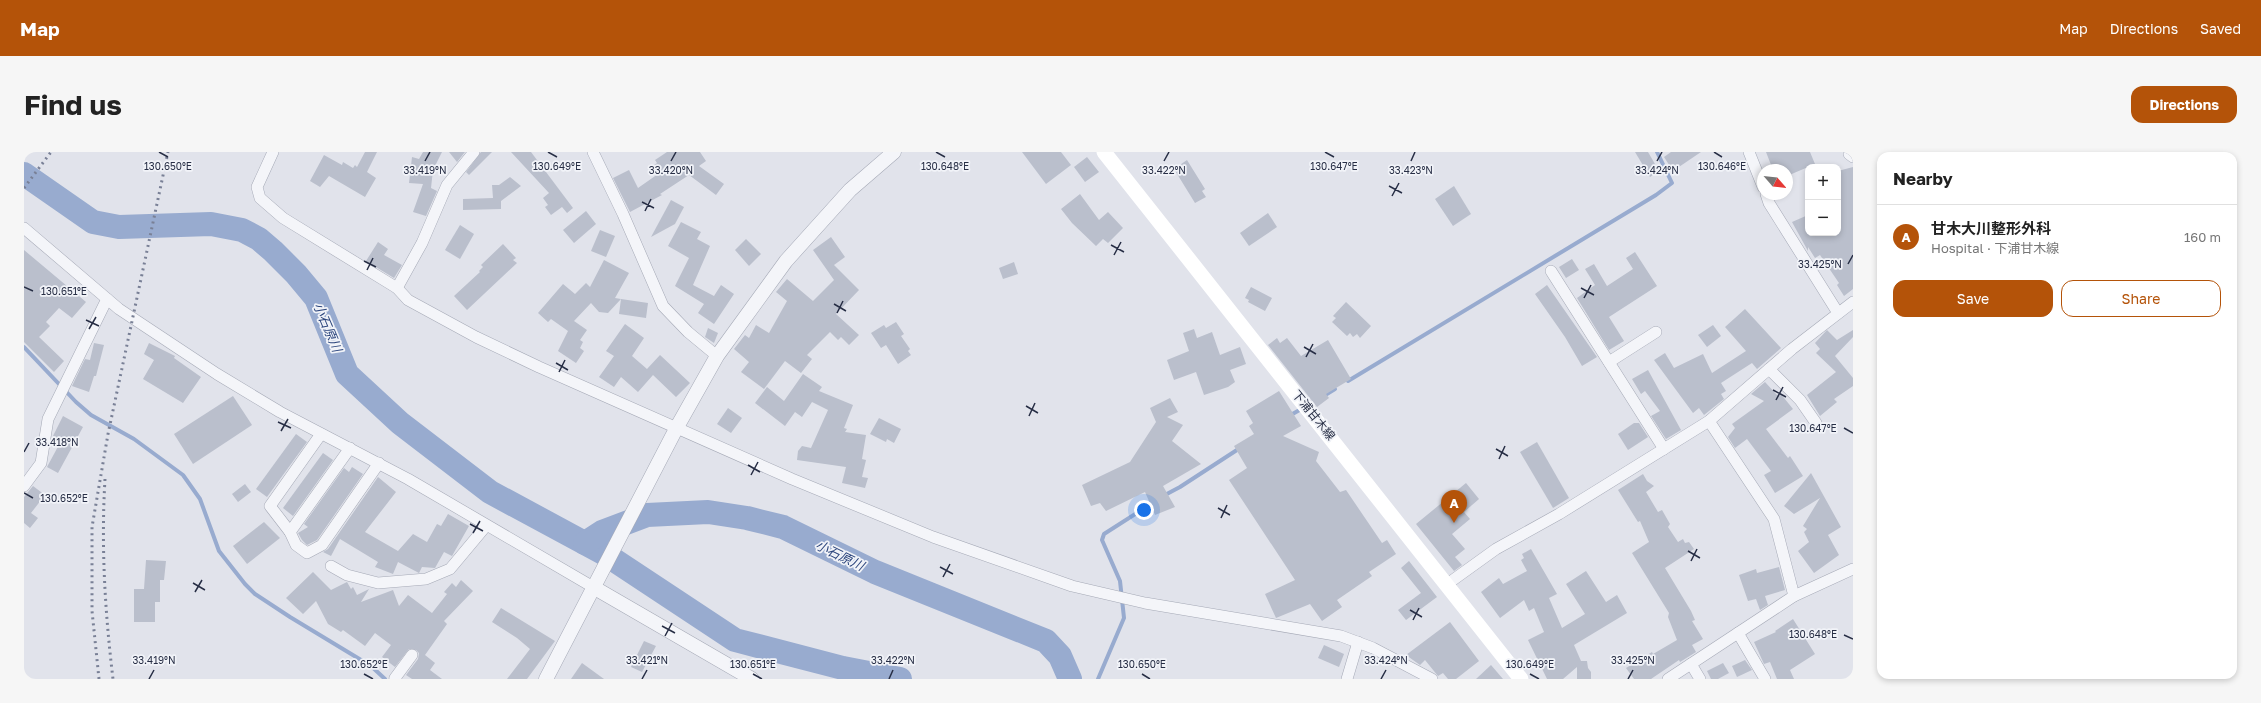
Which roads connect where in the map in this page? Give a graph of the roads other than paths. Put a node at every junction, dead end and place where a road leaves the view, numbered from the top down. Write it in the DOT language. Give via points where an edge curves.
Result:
graph roads {
  1 [pos="273,152"];
  2 [pos="474,152"];
  3 [pos="593,152"];
  4 [pos="894,152"];
  5 [pos="1104,152"];
  6 [pos="1749,152"];
  7 [pos="1757,172"];
  8 [pos="1768,200"];
  9 [pos="24,228"];
  10 [pos="1551,271"];
  11 [pos="397,288"];
  12 [pos="107,299"];
  13 [pos="1853,302"];
  14 [pos="1838,313"];
  15 [pos="1656,332"];
  16 [pos="717,356"];
  17 [pos="1609,362"];
  18 [pos="1769,369"];
  19 [pos="1709,421"];
  20 [pos="1816,424"];
  21 [pos="675,431"];
  22 [pos="321,434"];
  23 [pos="350,448"];
  24 [pos="1664,449"];
  25 [pos="379,463"];
  26 [pos="24,486"];
  27 [pos="486,526"];
  28 [pos="290,532"];
  29 [pos="331,566"];
  30 [pos="1853,569"];
  31 [pos="1446,585"];
  32 [pos="593,587"];
  33 [pos="1794,596"];
  34 [pos="1738,633"];
  35 [pos="1358,642"];
  36 [pos="412,655"];
  37 [pos="1691,664"];
  38 [pos="396,679"];
  39 [pos="546,679"];
  40 [pos="752,679"];
  41 [pos="1347,679"];
  42 [pos="1432,679"];
  43 [pos="1521,679"];
  44 [pos="1668,679"];
  45 [pos="1700,679"];
  46 [pos="1765,679"];
  1 -- 11 [label="street" via="257,187 260,198 283,218"];
  2 -- 11 [label="street" via="447,185 422,243"];
  3 -- 16 [label="street" via="663,306 688,332"];
  4 -- 16 [label="street" via="850,190 786,262"];
  5 -- 31 [label="main road, 下浦甘木線" via="1392,513"];
  6 -- 7 [label="street"];
  8 -- 14 [label="street"];
  9 -- 12 [label="street"];
  10 -- 17 [label="street"];
  11 -- 21 [label="street" via="408,300 476,337"];
  12 -- 22 [label="street" via="217,374"];
  12 -- 26 [label="street" via="48,419 41,463"];
  13 -- 14 [label="street"];
  14 -- 18 [label="street"];
  15 -- 17 [label="street"];
  16 -- 21 [label="street"];
  17 -- 24 [label="street"];
  18 -- 19 [label="street"];
  18 -- 20 [label="street" via="1800,400"];
  19 -- 24 [label="street"];
  19 -- 33 [label="street" via="1774,519"];
  21 -- 32 [label="street"];
  21 -- 35 [label="street" via="933,537 1072,586 1145,603 1341,636"];
  22 -- 23 [label="street"];
  22 -- 28 [label="street" via="270,506"];
  23 -- 25 [label="street"];
  23 -- 28 [label="street"];
  24 -- 31 [label="street" via="1559,514 1496,549"];
  25 -- 27 [label="street"];
  25 -- 28 [label="street" via="322,545 307,553 296,545"];
  27 -- 29 [label="street" via="450,569 426,579 378,583 347,575"];
  27 -- 32 [label="street"];
  30 -- 33 [label="street"];
  31 -- 43 [label="main road, 下浦甘木線"];
  32 -- 39 [label="street"];
  32 -- 40 [label="street"];
  33 -- 34 [label="street"];
  34 -- 37 [label="street"];
  34 -- 46 [label="street"];
  35 -- 41 [label="street"];
  35 -- 42 [label="street"];
  36 -- 38 [label="street"];
  37 -- 44 [label="street"];
  37 -- 45 [label="street"];
}
